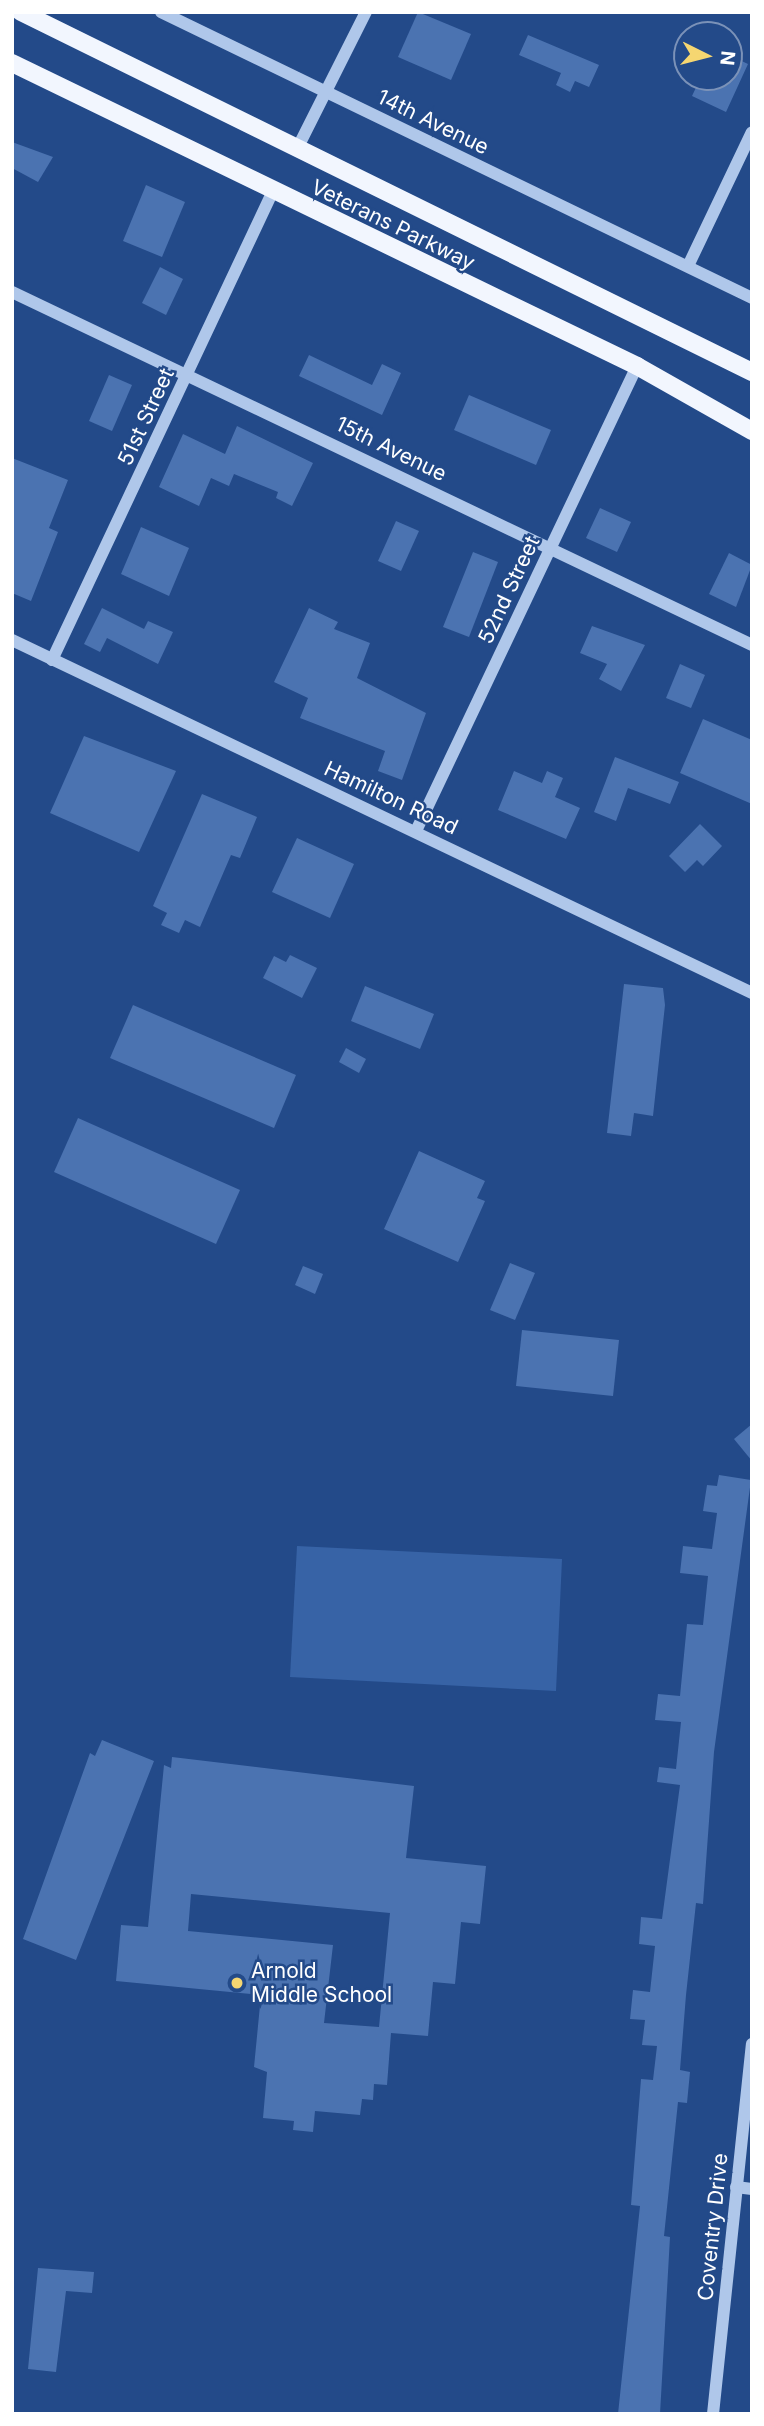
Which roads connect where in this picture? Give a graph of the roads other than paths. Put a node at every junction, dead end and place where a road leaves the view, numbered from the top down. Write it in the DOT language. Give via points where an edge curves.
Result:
graph roads {
  1 [pos="20,12"];
  2 [pos="161,12"];
  3 [pos="366,12"];
  4 [pos="12,63"];
  5 [pos="323,91"];
  6 [pos="752,132"];
  7 [pos="299,145"];
  8 [pos="273,191"];
  9 [pos="688,266"];
  10 [pos="12,292"];
  11 [pos="752,298"];
  12 [pos="637,366"];
  13 [pos="752,372"];
  14 [pos="188,374"];
  15 [pos="752,431"];
  16 [pos="551,547"];
  17 [pos="12,640"];
  18 [pos="752,645"];
  19 [pos="52,660"];
  20 [pos="416,831"];
  21 [pos="752,993"];
  22 [pos="752,2044"];
  23 [pos="736,2187"];
  24 [pos="752,2189"];
  25 [pos="713,2414"];
  1 -- 7 [label="main road, Veterans Parkway"];
  2 -- 5 [label="street, 14th Avenue"];
  3 -- 5 [label="street"];
  4 -- 8 [label="main road, Veterans Parkway"];
  5 -- 7 [label="street"];
  5 -- 9 [label="street, 14th Avenue"];
  6 -- 9 [label="street"];
  7 -- 13 [label="main road, Veterans Parkway"];
  8 -- 12 [label="main road, Veterans Parkway"];
  8 -- 14 [label="street, 51st Street"];
  9 -- 11 [label="street"];
  10 -- 14 [label="street, 15th Avenue"];
  12 -- 15 [label="main road, Veterans Parkway"];
  12 -- 16 [label="street, 52nd Street"];
  14 -- 16 [label="street, 15th Avenue"];
  14 -- 19 [label="street, 51st Street"];
  16 -- 18 [label="street, 15th Avenue"];
  16 -- 20 [label="street, 52nd Street"];
  17 -- 19 [label="street, Hamilton Road"];
  19 -- 20 [label="street, Hamilton Road"];
  20 -- 21 [label="street, Hamilton Road"];
  22 -- 23 [label="street, Coventry Drive"];
  23 -- 24 [label="street"];
  23 -- 25 [label="street, Coventry Drive"];
}
